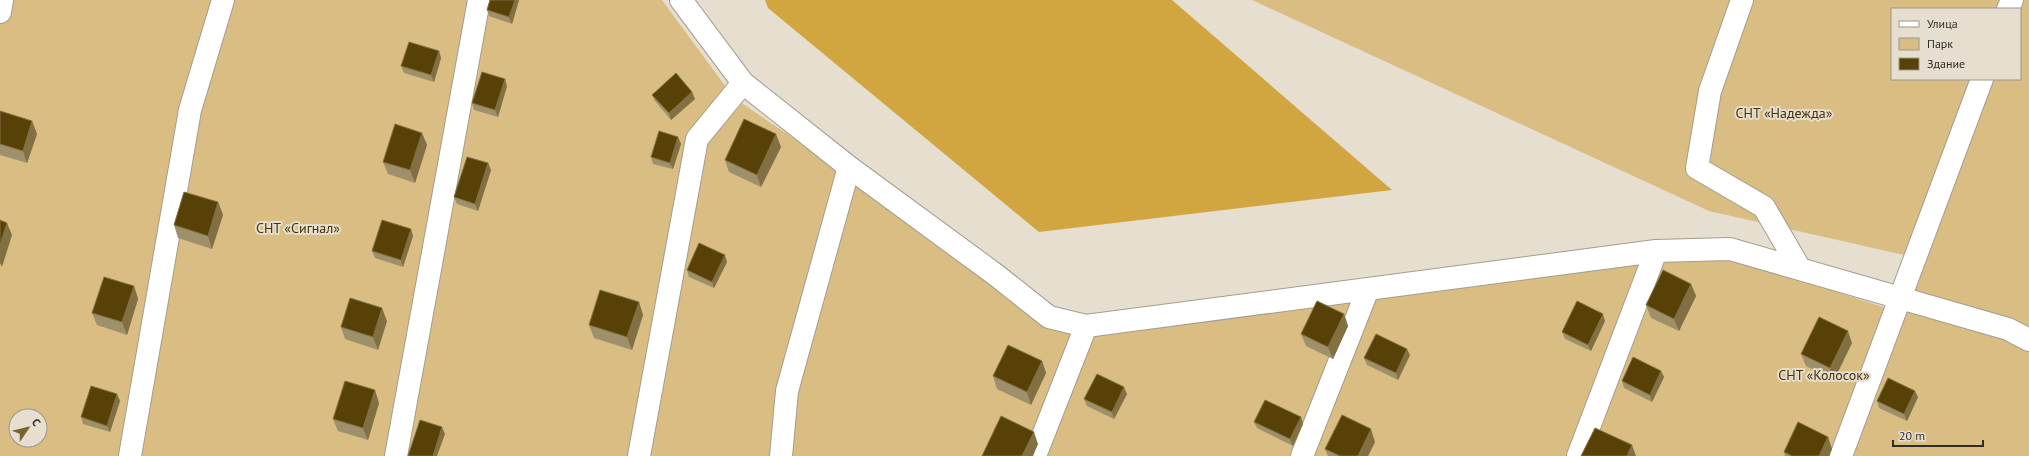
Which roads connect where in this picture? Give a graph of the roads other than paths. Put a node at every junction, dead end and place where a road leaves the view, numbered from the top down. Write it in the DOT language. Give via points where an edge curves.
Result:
graph roads {
  1 [pos="2,0"];
  2 [pos="223,0"];
  3 [pos="479,0"];
  4 [pos="681,0"];
  5 [pos="1742,0"];
  6 [pos="0,12"];
  7 [pos="1982,80"];
  8 [pos="743,83"];
  9 [pos="849,167"];
  10 [pos="1656,252"];
  11 [pos="1800,269"];
  12 [pos="1368,289"];
  13 [pos="1901,298"];
  14 [pos="1086,326"];
  15 [pos="2029,340"];
  16 [pos="130,456"];
  17 [pos="396,456"];
  18 [pos="640,456"];
  19 [pos="781,456"];
  20 [pos="1035,456"];
  21 [pos="1302,456"];
  22 [pos="1578,456"];
  23 [pos="1841,456"];
  1 -- 6 [label="lane"];
  2 -- 16 [label="lane" via="190,110"];
  3 -- 17 [label="lane"];
  4 -- 8 [label="lane"];
  5 -- 11 [label="lane" via="1710,91 1697,168 1764,207"];
  7 -- 13 [label="lane"];
  8 -- 9 [label="lane"];
  8 -- 18 [label="lane" via="697,139"];
  9 -- 14 [label="lane" via="1049,317"];
  9 -- 19 [label="lane" via="787,391"];
  10 -- 11 [label="lane" via="1730,249"];
  10 -- 12 [label="lane"];
  10 -- 22 [label="lane"];
  11 -- 13 [label="lane"];
  12 -- 14 [label="lane"];
  12 -- 21 [label="lane"];
  13 -- 15 [label="lane" via="2008,329"];
  13 -- 23 [label="lane"];
  14 -- 20 [label="lane"];
}
